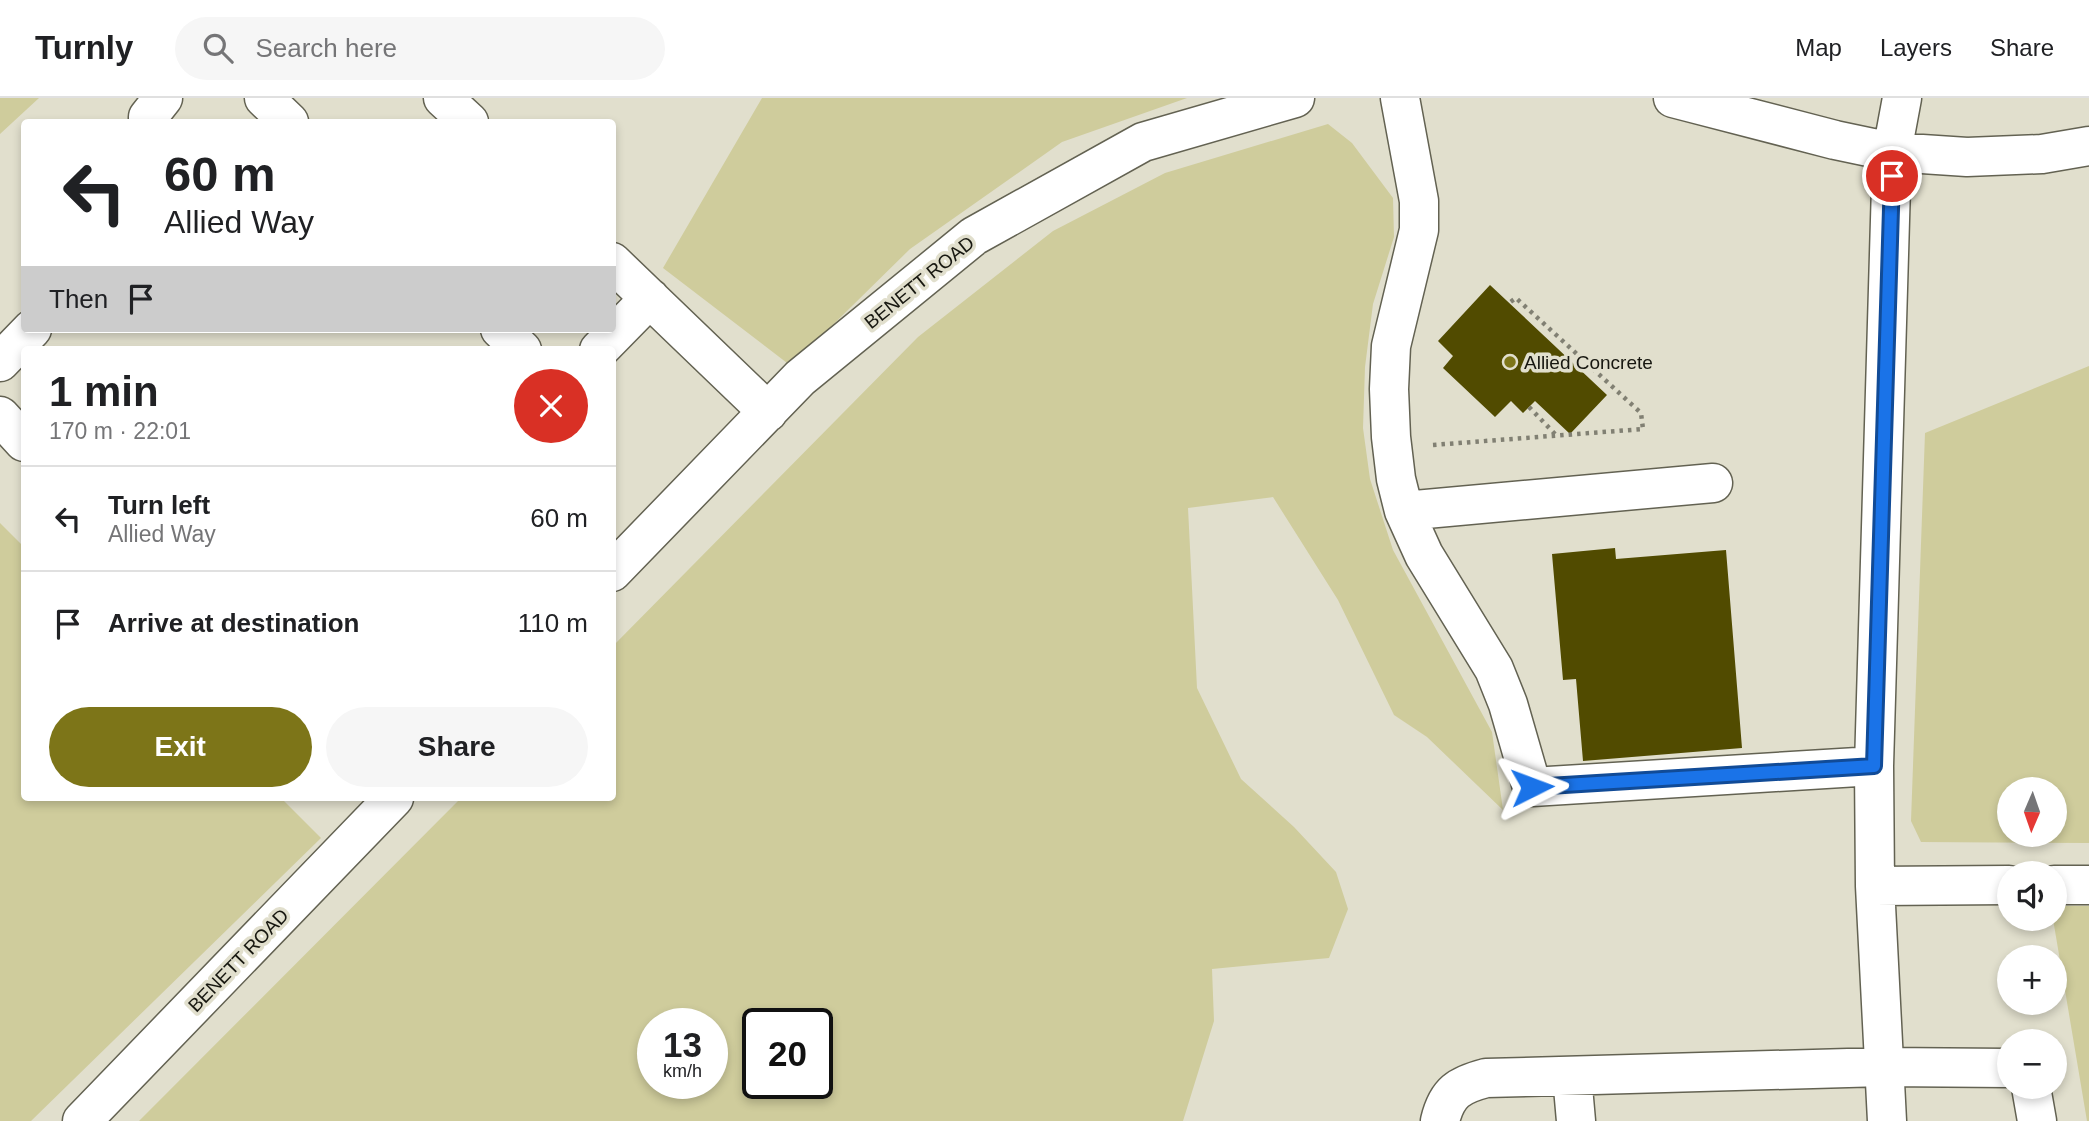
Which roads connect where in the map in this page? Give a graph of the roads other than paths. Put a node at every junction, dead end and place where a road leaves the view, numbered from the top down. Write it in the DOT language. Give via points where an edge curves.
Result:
graph roads {
  1 [pos="163,98"];
  2 [pos="264,98"];
  3 [pos="443,98"];
  4 [pos="1295,98"];
  5 [pos="1400,98"];
  6 [pos="1673,98"];
  7 [pos="1902,98"];
  8 [pos="148,119"];
  9 [pos="286,119"];
  10 [pos="466,119"];
  11 [pos="2089,146"];
  12 [pos="1892,152"];
  13 [pos="616,266"];
  14 [pos="650,298"];
  15 [pos="28,333"];
  16 [pos="504,333"];
  17 [pos="616,333"];
  18 [pos="616,333"];
  19 [pos="518,346"];
  20 [pos="603,346"];
  21 [pos="0,362"];
  22 [pos="768,412"];
  23 [pos="0,416"];
  24 [pos="21,439"];
  25 [pos="1713,483"];
  26 [pos="1404,511"];
  27 [pos="616,568"];
  28 [pos="1874,766"];
  29 [pos="389,801"];
  30 [pos="1997,885"];
  31 [pos="2067,885"];
  32 [pos="2089,885"];
  33 [pos="1875,886"];
  34 [pos="1883,1067"];
  35 [pos="1997,1068"];
  36 [pos="1572,1076"];
  37 [pos="2034,1099"];
  38 [pos="82,1121"];
  39 [pos="1440,1121"];
  40 [pos="1576,1121"];
  41 [pos="1887,1121"];
  42 [pos="2037,1121"];
  1 -- 8 [label="street"];
  2 -- 9 [label="street"];
  3 -- 10 [label="street"];
  4 -- 22 [label="street, BENETT ROAD" via="1143,142 974,236 800,378"];
  5 -- 26 [label="street" via="1419,201 1419,230 1391,346 1391,437"];
  6 -- 12 [label="street"];
  7 -- 12 [label="street"];
  11 -- 12 [label="street" via="2042,154"];
  12 -- 28 [label="street"];
  13 -- 14 [label="street"];
  14 -- 18 [label="street"];
  14 -- 22 [label="street"];
  15 -- 21 [label="street"];
  16 -- 19 [label="street"];
  17 -- 20 [label="street"];
  22 -- 27 [label="street, BENETT ROAD"];
  23 -- 24 [label="street"];
  25 -- 26 [label="street"];
  26 -- 28 [label="street" via="1424,555 1494,670 1532,787"];
  28 -- 33 [label="street"];
  29 -- 38 [label="street, BENETT ROAD"];
  30 -- 33 [label="street"];
  31 -- 32 [label="street"];
  33 -- 34 [label="street"];
  34 -- 35 [label="street"];
  34 -- 36 [label="street"];
  34 -- 41 [label="street"];
  36 -- 39 [label="street" via="1486,1078 1466,1083 1452,1093"];
  36 -- 40 [label="street"];
  37 -- 42 [label="street"];
}
